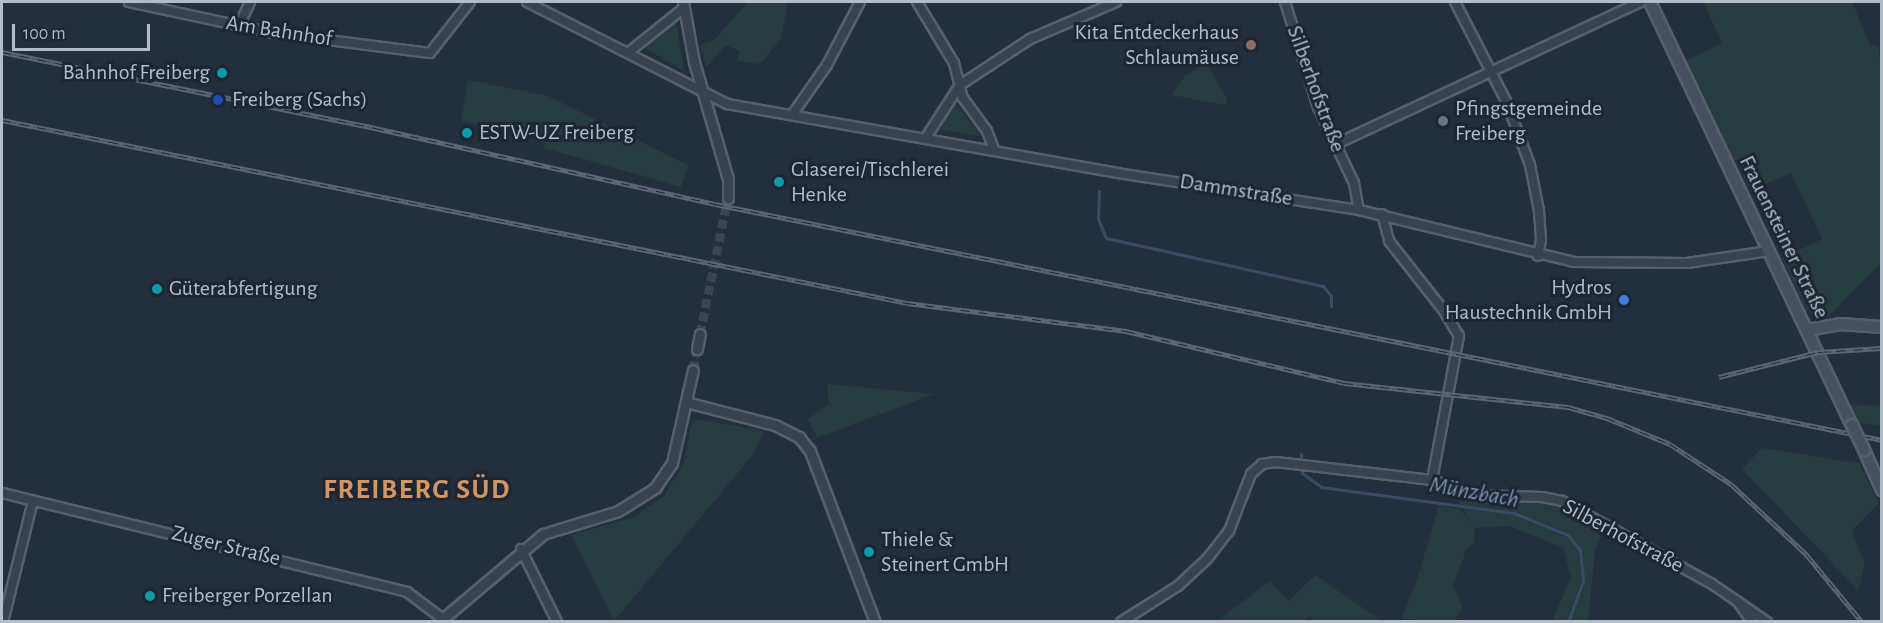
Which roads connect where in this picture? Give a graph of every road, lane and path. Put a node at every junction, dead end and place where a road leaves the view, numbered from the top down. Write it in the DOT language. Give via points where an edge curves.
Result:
graph roads {
  1 [pos="129,2"];
  2 [pos="250,2"];
  3 [pos="470,2"];
  4 [pos="527,2"];
  5 [pos="860,2"];
  6 [pos="917,2"];
  7 [pos="1116,2"];
  8 [pos="1285,2"];
  9 [pos="1455,2"];
  10 [pos="1641,2"];
  11 [pos="1650,2"];
  12 [pos="683,5"];
  13 [pos="239,25"];
  14 [pos="629,52"];
  15 [pos="1491,71"];
  16 [pos="960,85"];
  17 [pos="703,92"];
  18 [pos="792,115"];
  19 [pos="927,136"];
  20 [pos="1334,145"];
  21 [pos="994,149"];
  22 [pos="728,198"];
  23 [pos="1359,210"];
  24 [pos="1382,214"];
  25 [pos="1769,251"];
  26 [pos="1538,256"];
  27 [pos="1881,327"];
  28 [pos="1807,330"];
  29 [pos="700,334"];
  30 [pos="697,349"];
  31 [pos="693,370"];
  32 [pos="686,402"];
  33 [pos="1432,480"];
  34 [pos="1881,490"];
  35 [pos="2,493"];
  36 [pos="33,501"];
  37 [pos="521,549"];
  38 [pos="1738,601"];
  39 [pos="2,620"];
  40 [pos="441,620"];
  41 [pos="557,621"];
  42 [pos="875,621"];
  43 [pos="1121,621"];
  44 [pos="1752,621"];
  45 [pos="1767,621"];
  1 -- 13 [label="street, Am Bahnhof"];
  2 -- 13 [label="street"];
  3 -- 13 [label="street, Am Bahnhof" via="430,53"];
  4 -- 14 [label="street, Dammstraße"];
  5 -- 18 [label="street" via="827,64"];
  6 -- 16 [label="street" via="954,63"];
  7 -- 16 [label="street" via="1030,39"];
  8 -- 20 [label="street, Silberhofstraße"];
  9 -- 15 [label="street"];
  10 -- 15 [label="street"];
  11 -- 25 [label="main road, Frauensteiner Straße"];
  12 -- 14 [label="street"];
  12 -- 17 [label="street"];
  14 -- 17 [label="street, Dammstraße"];
  15 -- 20 [label="street"];
  15 -- 26 [label="street" via="1530,165 1539,211"];
  16 -- 19 [label="street"];
  16 -- 21 [label="street"];
  17 -- 18 [label="street, Dammstraße" via="727,104"];
  17 -- 22 [label="street" via="728,179"];
  18 -- 19 [label="street, Dammstraße"];
  19 -- 21 [label="street, Dammstraße"];
  20 -- 23 [label="street, Silberhofstraße" via="1354,183"];
  21 -- 23 [label="street, Dammstraße"];
  23 -- 24 [label="street, Dammstraße"];
  24 -- 26 [label="street, Dammstraße"];
  24 -- 33 [label="street" via="1389,241 1444,311 1458,336"];
  25 -- 26 [label="street, Dammstraße" via="1687,263 1624,265"];
  25 -- 28 [label="main road, Frauensteiner Straße"];
  27 -- 28 [label="main road" via="1840,324"];
  28 -- 34 [label="main road, Frauensteiner Straße, bridge"];
  29 -- 30 [label="street"];
  31 -- 32 [label="street"];
  32 -- 37 [label="street" via="672,463 650,493 618,511 543,534"];
  32 -- 42 [label="street" via="785,428 805,444"];
  33 -- 38 [label="street, Silberhofstraße" via="1476,495 1562,501"];
  33 -- 43 [label="street, Silberhofstraße" via="1291,462 1262,464 1251,474 1229,531 1206,559 1178,586"];
  35 -- 36 [label="street, Zuger Straße"];
  36 -- 39 [label="street"];
  36 -- 40 [label="street, Zuger Straße" via="407,592"];
  37 -- 40 [label="street"];
  37 -- 41 [label="street"];
  38 -- 44 [label="street, Silberhofstraße"];
  38 -- 45 [label="street, Silberhofstraße"];
}
